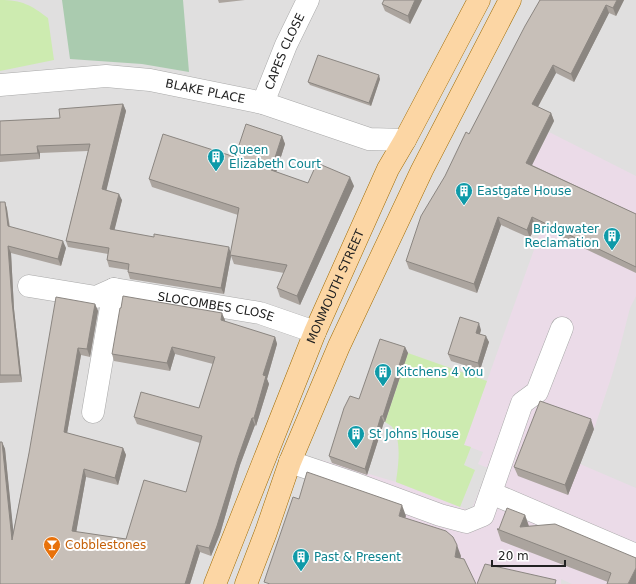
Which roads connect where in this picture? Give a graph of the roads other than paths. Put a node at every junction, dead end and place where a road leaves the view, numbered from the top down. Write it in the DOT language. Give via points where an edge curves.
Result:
graph roads {
  1 [pos="308,0"];
  2 [pos="479,0"];
  3 [pos="510,0"];
  4 [pos="0,85"];
  5 [pos="263,103"];
  6 [pos="405,140"];
  7 [pos="30,286"];
  8 [pos="114,289"];
  9 [pos="562,328"];
  10 [pos="315,332"];
  11 [pos="93,412"];
  12 [pos="290,462"];
  13 [pos="491,493"];
  14 [pos="636,555"];
  15 [pos="215,584"];
  16 [pos="246,584"];
  1 -- 5 [label="street, CAPES CLOSE" via="286,45"];
  2 -- 6 [label="main road, MONMOUTH STREET"];
  3 -- 12 [label="main road" via="422,170 369,281"];
  4 -- 5 [label="street, BLAKE PLACE" via="106,76 150,80"];
  5 -- 6 [label="street, BLAKE PLACE" via="369,139"];
  6 -- 10 [label="main road, MONMOUTH STREET" via="388,169"];
  7 -- 8 [label="street" via="96,297"];
  8 -- 10 [label="street, SLOCOMBES CLOSE" via="260,313"];
  8 -- 11 [label="street"];
  9 -- 13 [label="street" via="537,392 522,403"];
  10 -- 15 [label="main road, MONMOUTH STREET"];
  12 -- 13 [label="street" via="466,522 483,515"];
  12 -- 16 [label="main road"];
  13 -- 14 [label="street"];
}
